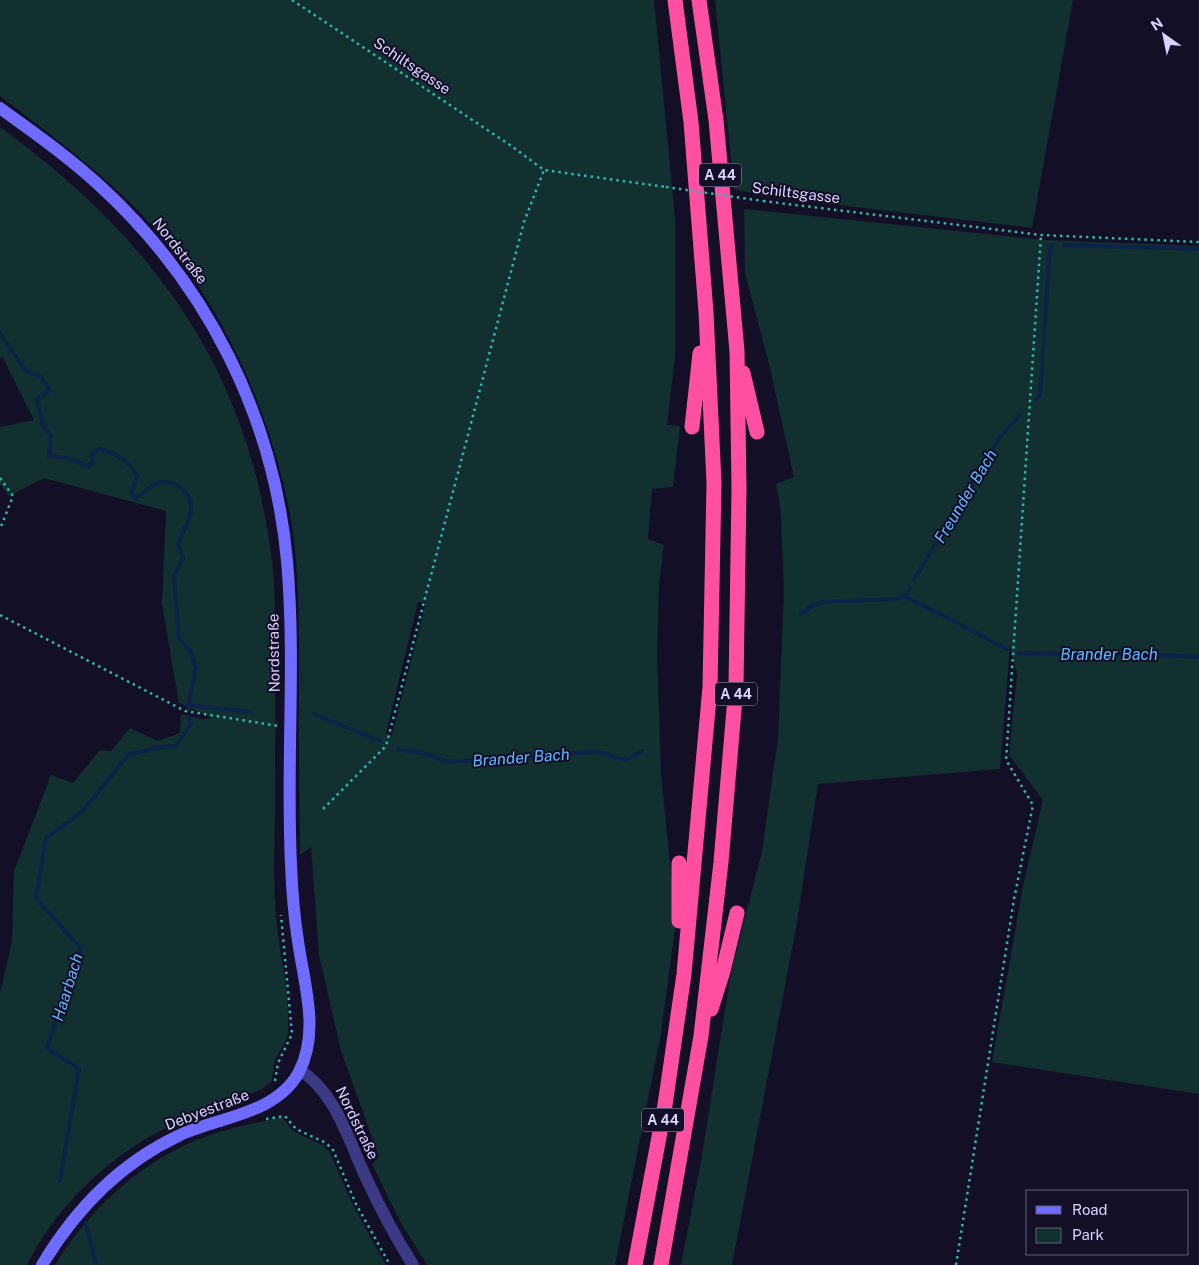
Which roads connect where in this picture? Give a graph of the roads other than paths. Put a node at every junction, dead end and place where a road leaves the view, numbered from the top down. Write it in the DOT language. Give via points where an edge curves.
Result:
graph roads {
  1 [pos="675,0"];
  2 [pos="699,0"];
  3 [pos="0,108"];
  4 [pos="706,312"];
  5 [pos="737,351"];
  6 [pos="692,427"];
  7 [pos="757,432"];
  8 [pos="679,863"];
  9 [pos="737,913"];
  10 [pos="684,974"];
  11 [pos="701,1036"];
  12 [pos="300,1070"];
  13 [pos="42,1265"];
  14 [pos="413,1265"];
  15 [pos="635,1265"];
  16 [pos="661,1265"];
  1 -- 4 [label="highway, A 44" via="691,122"];
  2 -- 5 [label="highway, A 44" via="716,120"];
  3 -- 12 [label="main road, Nordstraße" via="100,186 141,227 180,275 211,322 240,378 263,437 279,502 287,561 291,861 295,922 310,1014 310,1036"];
  4 -- 6 [label="highway"];
  4 -- 10 [label="highway, A 44" via="714,483 710,687"];
  5 -- 7 [label="highway"];
  5 -- 11 [label="highway, A 44" via="736,686 721,862"];
  8 -- 10 [label="highway" via="681,905 678,934"];
  9 -- 11 [label="highway" via="723,971"];
  10 -- 15 [label="highway, A 44" via="665,1105"];
  11 -- 16 [label="highway, A 44"];
  12 -- 13 [label="main road, Debyestraße" via="280,1095 263,1106 177,1136 140,1158 107,1183 82,1208"];
  12 -- 14 [label="street, Nordstraße" via="321,1087 336,1110 394,1235"];
}
